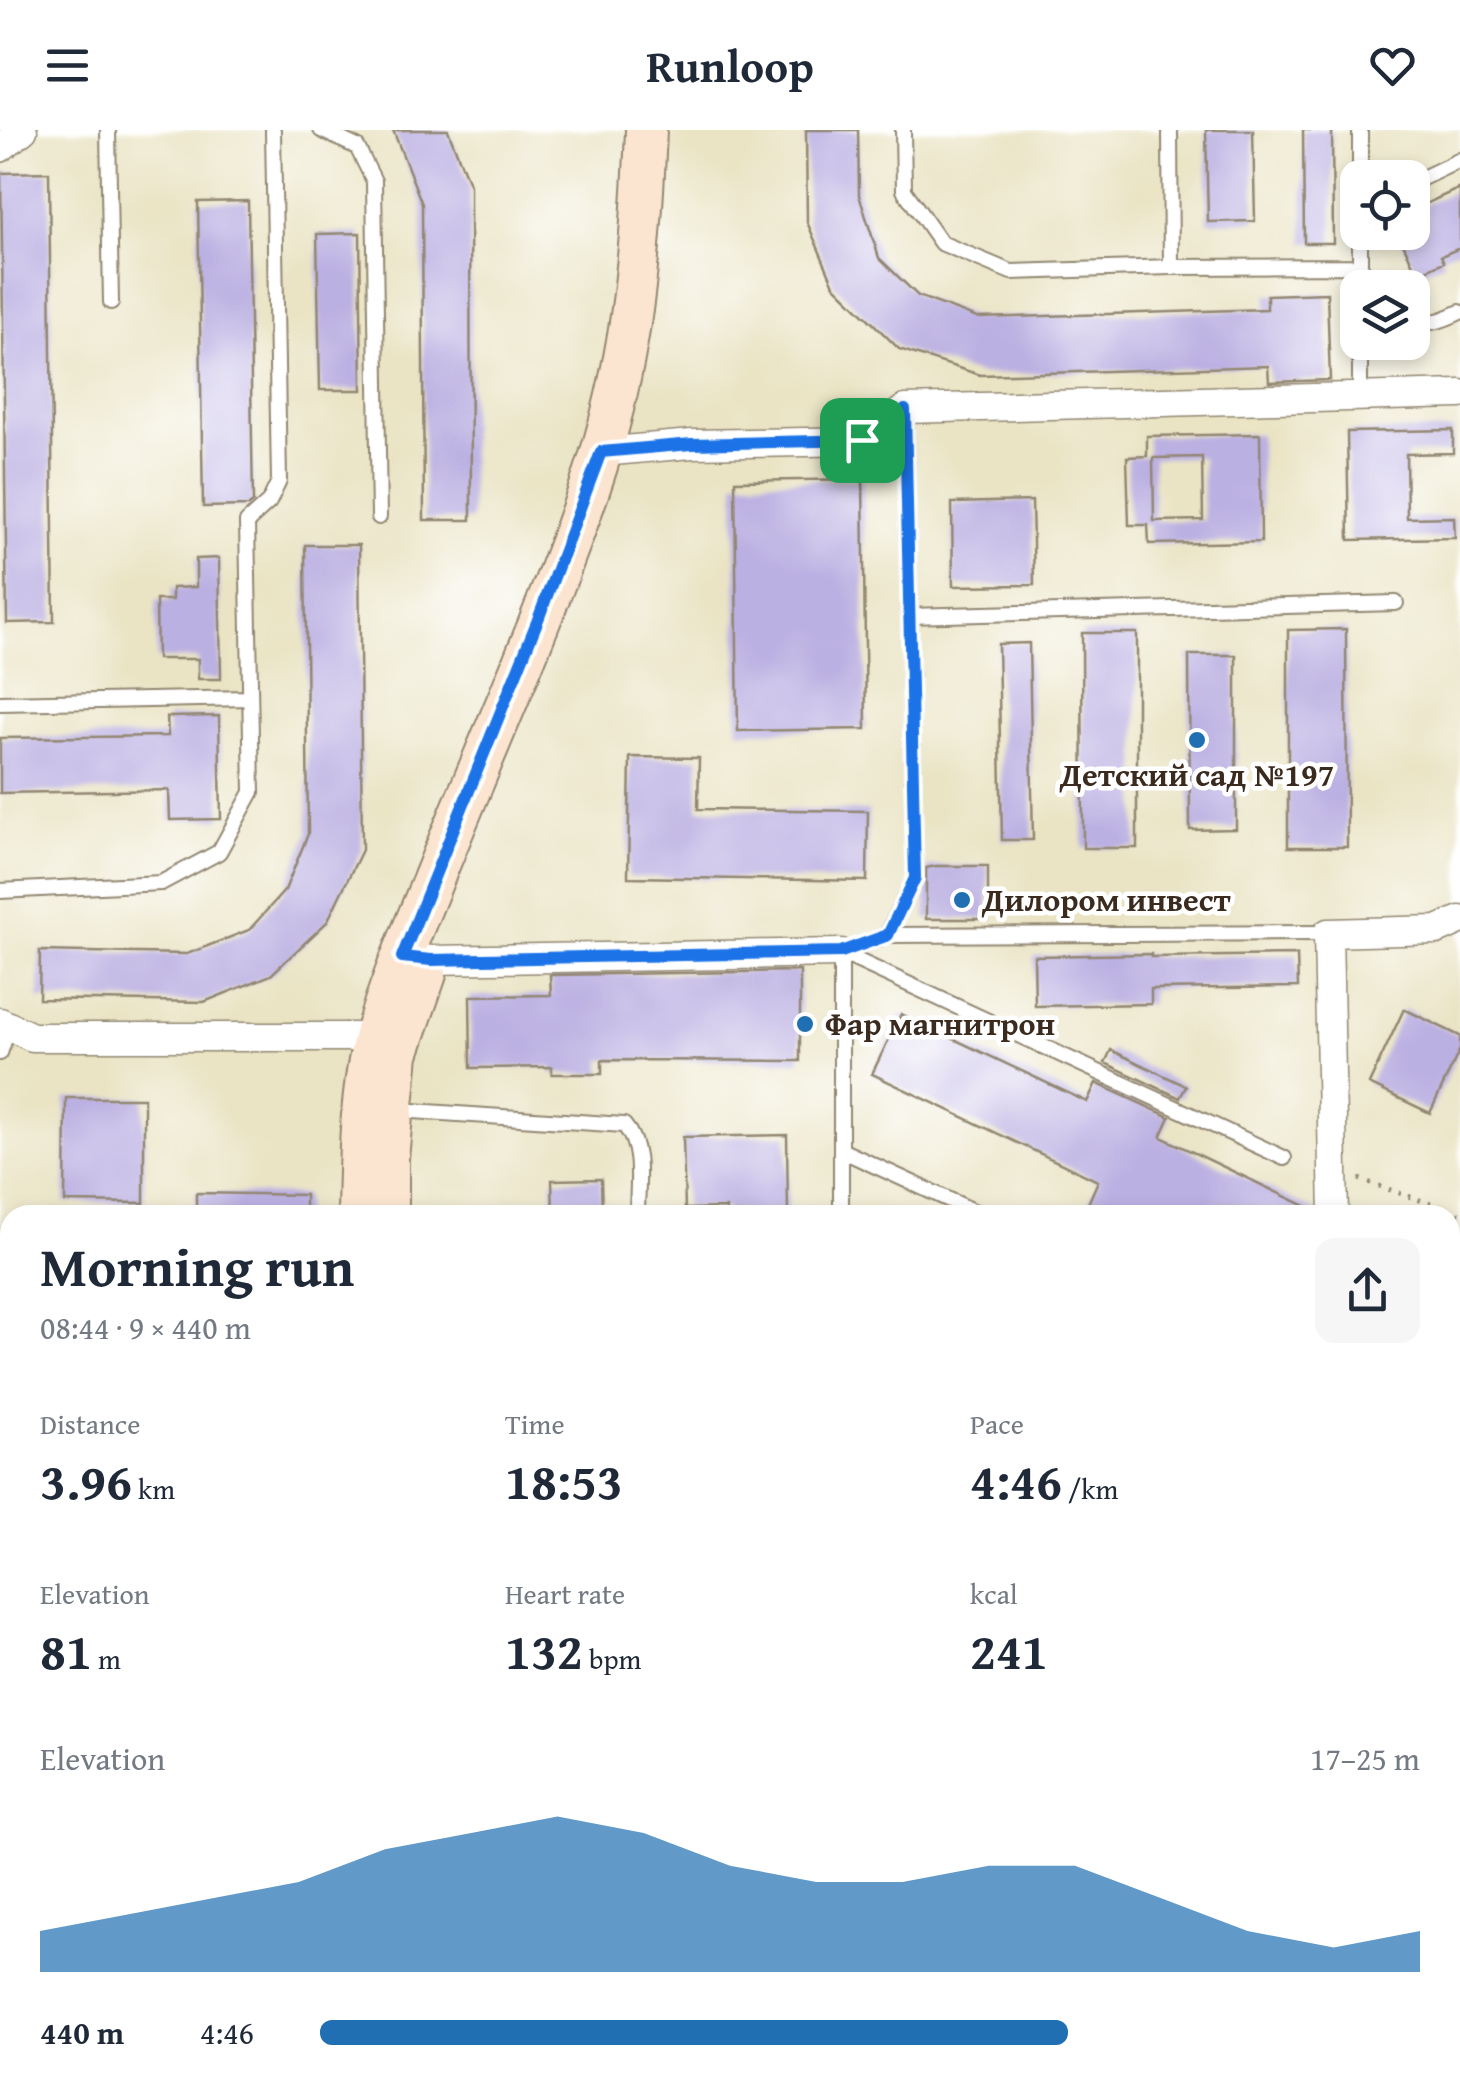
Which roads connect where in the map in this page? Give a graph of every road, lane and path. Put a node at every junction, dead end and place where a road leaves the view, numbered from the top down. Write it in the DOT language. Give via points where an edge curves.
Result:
graph roads {
  1 [pos="24,130"];
  2 [pos="108,130"];
  3 [pos="273,130"];
  4 [pos="321,130"];
  5 [pos="646,130"];
  6 [pos="672,130"];
  7 [pos="903,130"];
  8 [pos="1170,130"];
  9 [pos="1360,130"];
  10 [pos="0,148"];
  11 [pos="1360,160"];
  12 [pos="1460,160"];
  13 [pos="1430,174"];
  14 [pos="1360,250"];
  15 [pos="1360,266"];
  16 [pos="1172,267"];
  17 [pos="1360,270"];
  18 [pos="1363,270"];
  19 [pos="111,302"];
  20 [pos="1460,312"];
  21 [pos="1430,322"];
  22 [pos="1360,360"];
  23 [pos="1460,394"];
  24 [pos="1360,396"];
  25 [pos="905,410"];
  26 [pos="615,449"];
  27 [pos="379,517"];
  28 [pos="1396,603"];
  29 [pos="909,616"];
  30 [pos="249,698"];
  31 [pos="0,703"];
  32 [pos="0,891"];
  33 [pos="1460,920"];
  34 [pos="1328,934"];
  35 [pos="888,935"];
  36 [pos="841,952"];
  37 [pos="417,959"];
  38 [pos="3,1035"];
  39 [pos="374,1037"];
  40 [pos="392,1110"];
  41 [pos="841,1150"];
  42 [pos="1284,1158"];
  43 [pos="1332,1170"];
  44 [pos="358,1205"];
  45 [pos="388,1205"];
  46 [pos="637,1205"];
  47 [pos="841,1205"];
  48 [pos="960,1205"];
  49 [pos="1334,1205"];
  50 [pos="1434,1205"];
  1 -- 10 [label="street"];
  2 -- 19 [label="lane"];
  3 -- 30 [label="lane" via="279,482 247,522"];
  4 -- 27 [label="lane" via="357,147 374,181"];
  5 -- 26 [label="main road" via="640,254"];
  6 -- 26 [label="main road" via="650,364"];
  7 -- 16 [label="lane" via="904,190 941,243 1011,272"];
  8 -- 16 [label="lane"];
  9 -- 11 [label="lane"];
  12 -- 13 [label="lane"];
  14 -- 15 [label="lane"];
  15 -- 16 [label="lane"];
  15 -- 17 [label="lane"];
  15 -- 18 [label="lane"];
  20 -- 21 [label="lane"];
  22 -- 24 [label="lane"];
  23 -- 24 [label="street"];
  24 -- 25 [label="street"];
  25 -- 26 [label="street" via="862,440"];
  25 -- 29 [label="lane"];
  26 -- 37 [label="main road"];
  28 -- 29 [label="lane"];
  29 -- 35 [label="lane" via="915,878"];
  30 -- 31 [label="lane"];
  30 -- 32 [label="lane" via="252,792 219,852 161,883"];
  33 -- 34 [label="street" via="1438,930"];
  34 -- 35 [label="lane"];
  34 -- 43 [label="street"];
  35 -- 36 [label="lane"];
  36 -- 37 [label="street"];
  36 -- 41 [label="lane"];
  36 -- 42 [label="lane"];
  37 -- 39 [label="main road"];
  37 -- 40 [label="main road"];
  38 -- 39 [label="street"];
  39 -- 44 [label="main road"];
  40 -- 45 [label="main road"];
  40 -- 46 [label="lane" via="624,1124 637,1152"];
  41 -- 47 [label="lane"];
  41 -- 48 [label="lane"];
  43 -- 49 [label="street"];
  43 -- 50 [label="path"];
}
